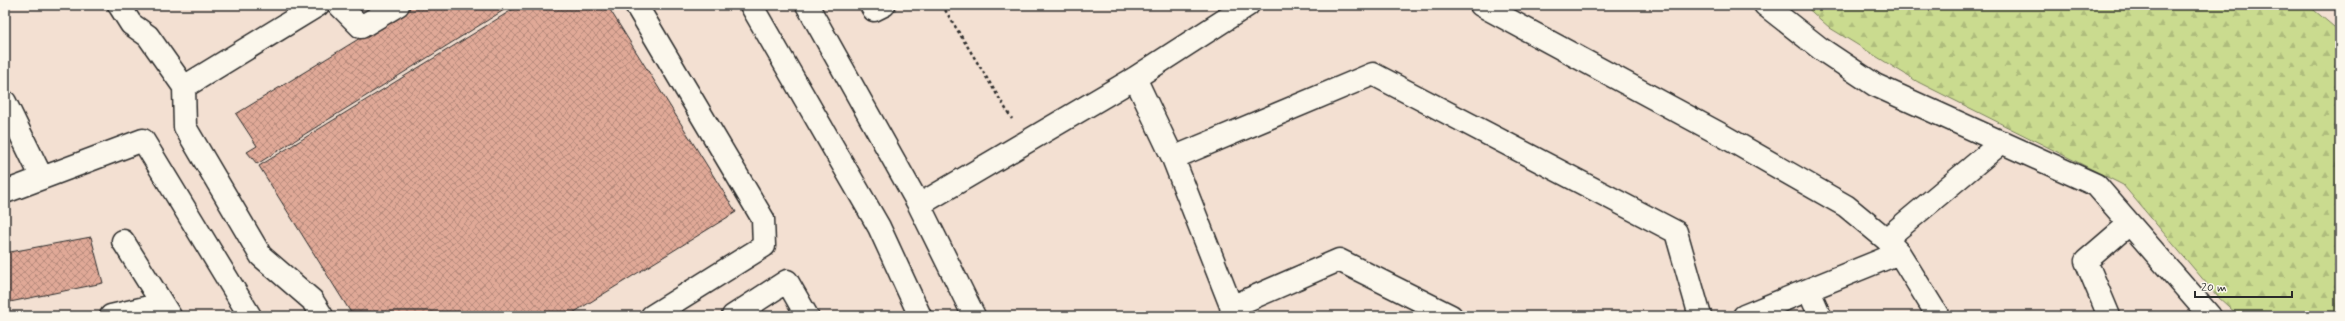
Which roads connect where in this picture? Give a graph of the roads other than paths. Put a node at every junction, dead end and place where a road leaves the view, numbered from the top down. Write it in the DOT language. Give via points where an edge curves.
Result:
graph roads {
  1 [pos="119,5"];
  2 [pos="318,5"];
  3 [pos="339,5"];
  4 [pos="398,5"];
  5 [pos="636,5"];
  6 [pos="751,5"];
  7 [pos="807,5"];
  8 [pos="871,5"];
  9 [pos="884,5"];
  10 [pos="1248,5"];
  11 [pos="1482,5"];
  12 [pos="1765,5"];
  13 [pos="1135,78"];
  14 [pos="184,87"];
  15 [pos="5,102"];
  16 [pos="2002,142"];
  17 [pos="1173,158"];
  18 [pos="42,178"];
  19 [pos="5,192"];
  20 [pos="919,206"];
  21 [pos="2129,224"];
  22 [pos="123,241"];
  23 [pos="1893,246"];
  24 [pos="1809,291"];
  25 [pos="166,310"];
  26 [pos="1233,312"];
  27 [pos="111,316"];
  28 [pos="250,316"];
  29 [pos="322,316"];
  30 [pos="652,316"];
  31 [pos="733,316"];
  32 [pos="807,316"];
  33 [pos="920,316"];
  34 [pos="974,316"];
  35 [pos="1451,316"];
  36 [pos="1700,316"];
  37 [pos="1744,316"];
  38 [pos="1820,316"];
  39 [pos="1938,316"];
  40 [pos="2109,316"];
  41 [pos="2210,316"];
  1 -- 14 [label="street" via="131,24 148,36"];
  2 -- 14 [label="street"];
  3 -- 4 [label="street" via="361,27"];
  5 -- 30 [label="street" via="763,219 764,225 764,246"];
  6 -- 33 [label="street" via="879,228"];
  7 -- 20 [label="street"];
  8 -- 9 [label="street" via="874,10"];
  10 -- 13 [label="street"];
  11 -- 23 [label="street" via="1846,206"];
  12 -- 16 [label="street" via="1821,49 1875,85"];
  13 -- 17 [label="street"];
  13 -- 20 [label="street"];
  14 -- 29 [label="street" via="185,127 261,256 312,300"];
  15 -- 18 [label="street"];
  16 -- 21 [label="street" via="2096,185"];
  16 -- 23 [label="street"];
  17 -- 26 [label="street"];
  17 -- 36 [label="street" via="1373,74 1676,232"];
  18 -- 19 [label="street"];
  18 -- 28 [label="street" via="143,140"];
  20 -- 34 [label="street"];
  21 -- 40 [label="street" via="2086,261"];
  21 -- 41 [label="street"];
  22 -- 25 [label="street"];
  23 -- 24 [label="street"];
  23 -- 39 [label="street"];
  24 -- 37 [label="street"];
  24 -- 38 [label="street"];
  25 -- 27 [label="street"];
  26 -- 35 [label="street" via="1340,260"];
  31 -- 32 [label="street" via="787,281"];
}
